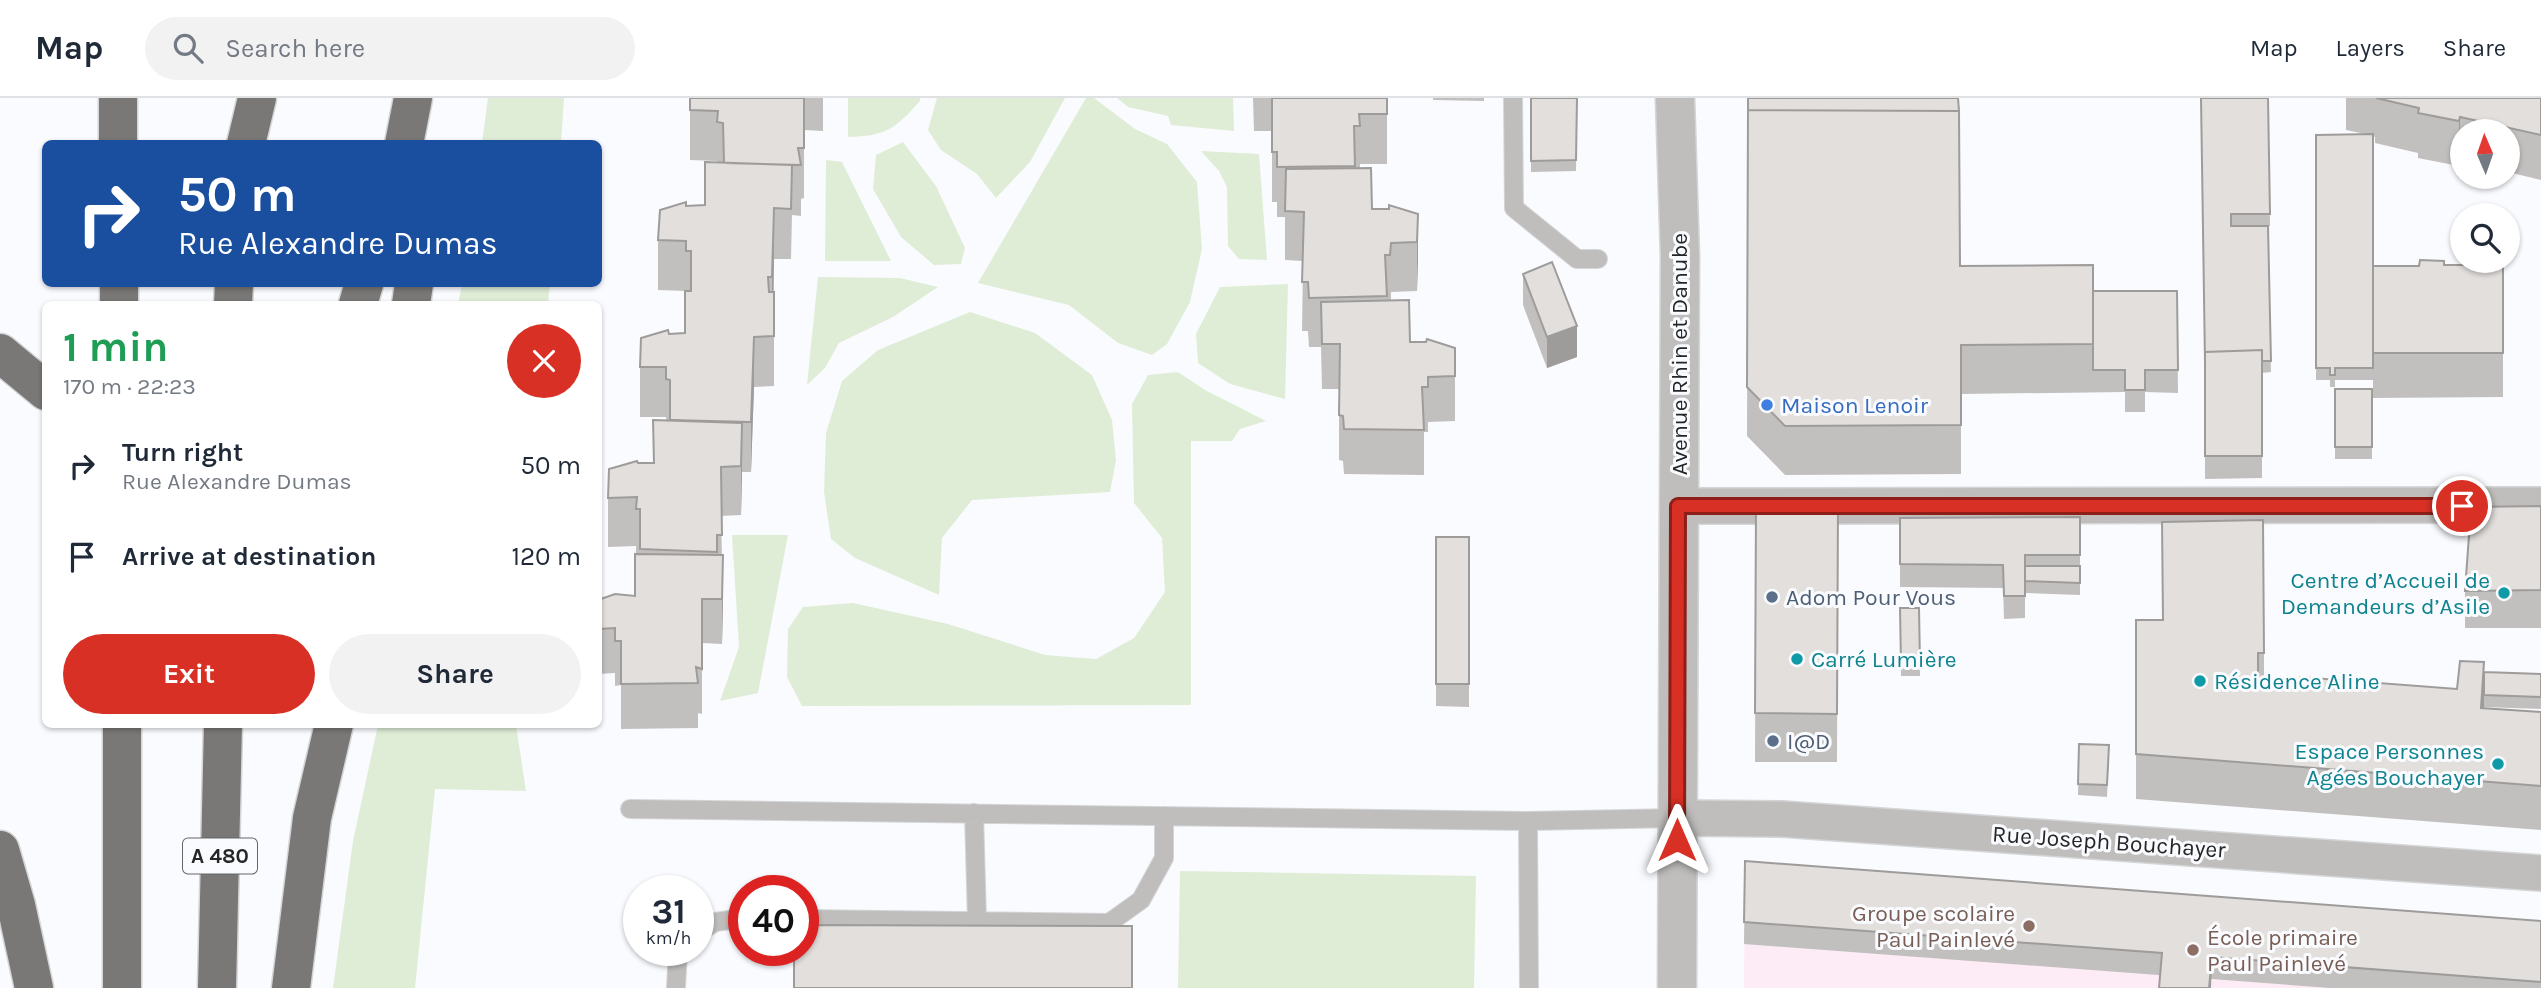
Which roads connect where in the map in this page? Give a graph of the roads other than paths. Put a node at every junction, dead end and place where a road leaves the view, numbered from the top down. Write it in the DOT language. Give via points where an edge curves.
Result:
graph roads {
  1 [pos="118,98"];
  2 [pos="236,98"];
  3 [pos="257,98"];
  4 [pos="413,98"];
  5 [pos="434,98"];
  6 [pos="1513,98"];
  7 [pos="1675,98"];
  8 [pos="118,140"];
  9 [pos="237,140"];
  10 [pos="247,140"];
  11 [pos="405,140"];
  12 [pos="430,140"];
  13 [pos="1598,258"];
  14 [pos="0,353"];
  15 [pos="42,388"];
  16 [pos="2541,505"];
  17 [pos="1678,506"];
  18 [pos="122,728"];
  19 [pos="223,728"];
  20 [pos="333,728"];
  21 [pos="630,809"];
  22 [pos="974,813"];
  23 [pos="1164,816"];
  24 [pos="1677,818"];
  25 [pos="1528,821"];
  26 [pos="0,850"];
  27 [pos="2541,873"];
  28 [pos="819,919"];
  29 [pos="977,921"];
  30 [pos="677,966"];
  31 [pos="34,988"];
  32 [pos="122,988"];
  33 [pos="217,988"];
  34 [pos="291,988"];
  35 [pos="676,988"];
  36 [pos="1529,988"];
  37 [pos="1677,988"];
  1 -- 8 [label="highway"];
  2 -- 9 [label="highway"];
  3 -- 10 [label="highway"];
  4 -- 11 [label="highway"];
  5 -- 12 [label="highway"];
  6 -- 13 [label="lane" via="1514,208 1577,259"];
  7 -- 17 [label="street, Avenue Rhin et Danube" via="1680,256"];
  14 -- 15 [label="highway"];
  16 -- 17 [label="street"];
  17 -- 24 [label="street, Avenue Rhin et Danube"];
  18 -- 32 [label="highway"];
  19 -- 33 [label="highway, A 480"];
  20 -- 34 [label="highway" via="312,818"];
  21 -- 22 [label="lane"];
  22 -- 23 [label="lane"];
  22 -- 29 [label="lane"];
  23 -- 25 [label="lane"];
  23 -- 29 [label="lane" via="1164,858 1141,900 1109,923"];
  24 -- 25 [label="lane"];
  24 -- 27 [label="street, Rue Joseph Bouchayer" via="1782,819"];
  24 -- 37 [label="street, Avenue Rhin et Danube"];
  25 -- 36 [label="lane"];
  26 -- 31 [label="highway"];
  28 -- 29 [label="lane"];
  30 -- 35 [label="lane"];
}
